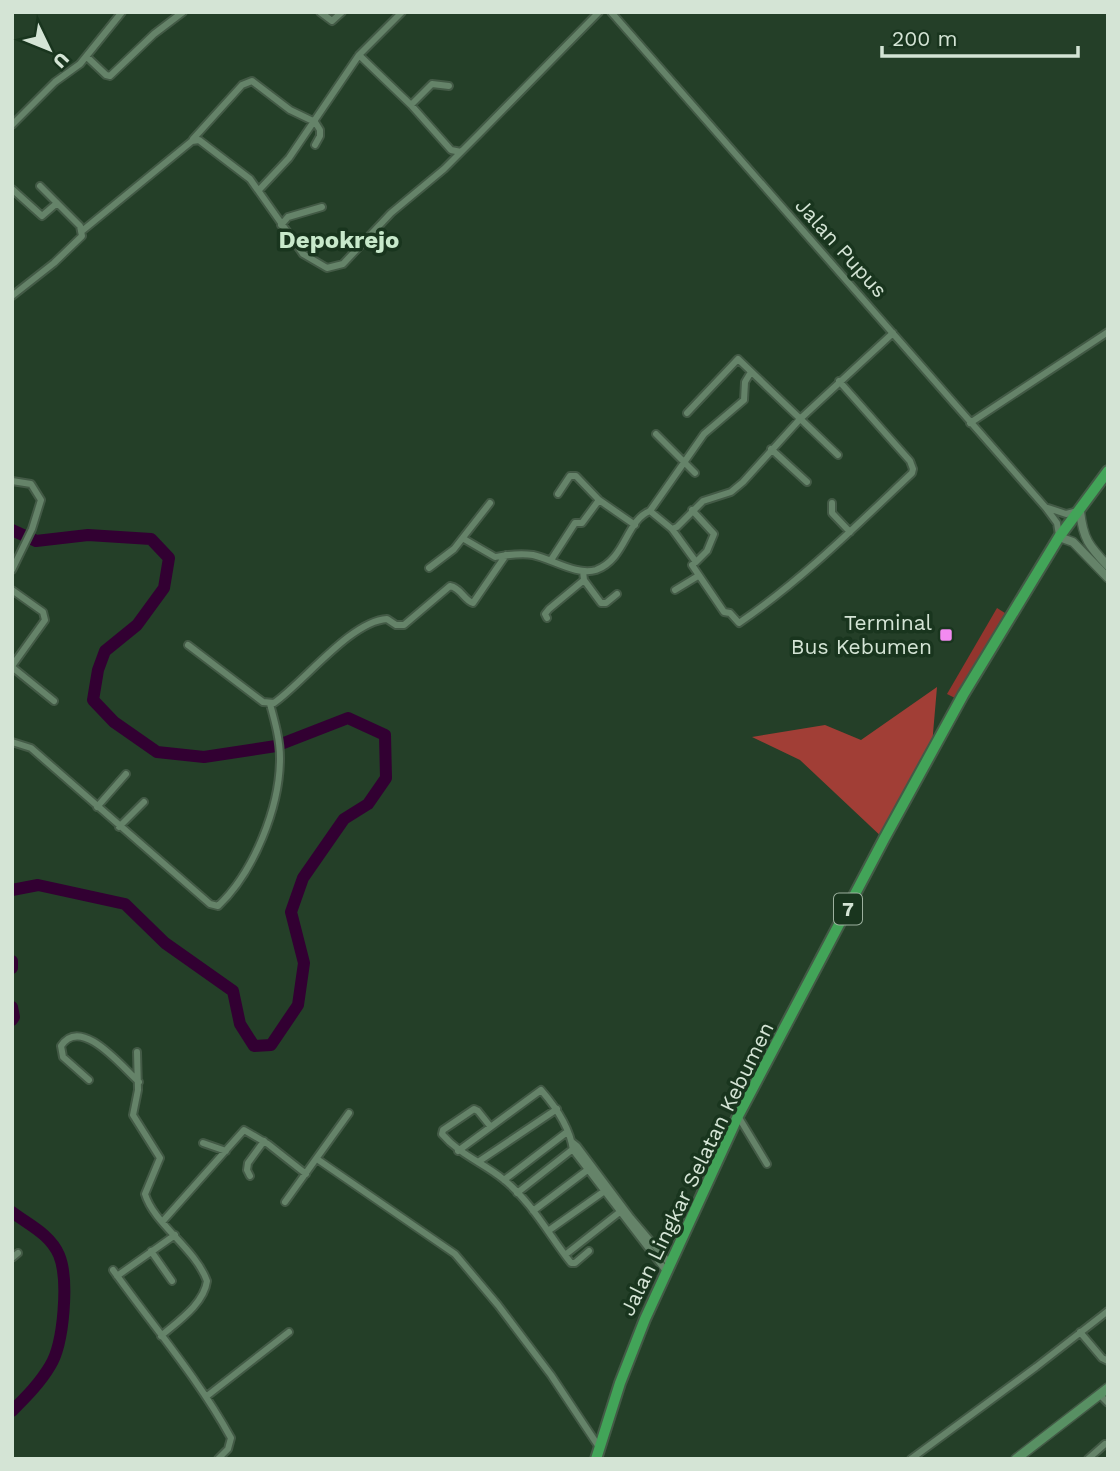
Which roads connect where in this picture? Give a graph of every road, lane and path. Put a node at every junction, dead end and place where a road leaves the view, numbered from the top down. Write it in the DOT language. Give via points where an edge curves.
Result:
graph roads {
  1 [pos="122,12"];
  2 [pos="183,12"];
  3 [pos="320,12"];
  4 [pos="342,12"];
  5 [pos="402,12"];
  6 [pos="599,12"];
  7 [pos="611,12"];
  8 [pos="359,55"];
  9 [pos="87,57"];
  10 [pos="449,86"];
  11 [pos="411,105"];
  12 [pos="315,122"];
  13 [pos="12,125"];
  14 [pos="192,141"];
  15 [pos="315,145"];
  16 [pos="461,152"];
  17 [pos="40,186"];
  18 [pos="12,189"];
  19 [pos="259,190"];
  20 [pos="57,203"];
  21 [pos="322,207"];
  22 [pos="281,225"];
  23 [pos="82,231"];
  24 [pos="12,296"];
  25 [pos="893,332"];
  26 [pos="1108,332"];
  27 [pos="751,372"];
  28 [pos="839,381"];
  29 [pos="687,413"];
  30 [pos="800,419"];
  31 [pos="970,423"];
  32 [pos="656,434"];
  33 [pos="771,449"];
  34 [pos="838,455"];
  35 [pos="686,463"];
  36 [pos="1108,471"];
  37 [pos="695,473"];
  38 [pos="12,481"];
  39 [pos="807,482"];
  40 [pos="558,494"];
  41 [pos="599,500"];
  42 [pos="489,503"];
  43 [pos="832,503"];
  44 [pos="1046,508"];
  45 [pos="692,510"];
  46 [pos="650,511"];
  47 [pos="1080,511"];
  48 [pos="635,525"];
  49 [pos="672,529"];
  50 [pos="850,532"];
  51 [pos="1059,537"];
  52 [pos="464,539"];
  53 [pos="506,555"];
  54 [pos="551,560"];
  55 [pos="692,564"];
  56 [pos="1108,566"];
  57 [pos="429,568"];
  58 [pos="12,570"];
  59 [pos="583,571"];
  60 [pos="698,576"];
  61 [pos="1108,578"];
  62 [pos="584,580"];
  63 [pos="12,590"];
  64 [pos="676,590"];
  65 [pos="617,594"];
  66 [pos="547,618"];
  67 [pos="188,645"];
  68 [pos="12,667"];
  69 [pos="54,701"];
  70 [pos="270,704"];
  71 [pos="12,742"];
  72 [pos="126,774"];
  73 [pos="144,802"];
  74 [pos="97,807"];
  75 [pos="120,827"];
  76 [pos="136,1052"];
  77 [pos="89,1080"];
  78 [pos="139,1082"];
  79 [pos="557,1110"];
  80 [pos="349,1113"];
  81 [pos="738,1116"];
  82 [pos="490,1126"];
  83 [pos="567,1132"];
  84 [pos="264,1141"];
  85 [pos="203,1143"];
  86 [pos="574,1146"];
  87 [pos="226,1150"];
  88 [pos="458,1151"];
  89 [pos="543,1151"];
  90 [pos="317,1159"];
  91 [pos="478,1162"];
  92 [pos="767,1164"];
  93 [pos="553,1166"];
  94 [pos="589,1168"];
  95 [pos="306,1174"];
  96 [pos="250,1176"];
  97 [pos="504,1180"];
  98 [pos="606,1190"];
  99 [pos="517,1193"];
  100 [pos="285,1202"];
  101 [pos="533,1211"];
  102 [pos="622,1211"];
  103 [pos="163,1222"];
  104 [pos="548,1231"];
  105 [pos="175,1235"];
  106 [pos="151,1251"];
  107 [pos="589,1251"];
  108 [pos="565,1255"];
  109 [pos="668,1267"];
  110 [pos="172,1281"];
  111 [pos="1108,1311"];
  112 [pos="289,1332"];
  113 [pos="1080,1332"];
  114 [pos="161,1336"];
  115 [pos="1108,1361"];
  116 [pos="1104,1392"];
  117 [pos="207,1396"];
  118 [pos="1108,1403"];
  119 [pos="1105,1444"];
  120 [pos="599,1447"];
  121 [pos="912,1458"];
  122 [pos="218,1459"];
  123 [pos="596,1459"];
  124 [pos="1016,1459"];
  125 [pos="1088,1459"];
  1 -- 9 [label="street"];
  2 -- 9 [label="street" via="110,76"];
  3 -- 4 [label="street" via="332,22"];
  5 -- 8 [label="street"];
  6 -- 16 [label="street"];
  7 -- 25 [label="street, Jalan Pupus"];
  8 -- 11 [label="street"];
  8 -- 12 [label="street"];
  9 -- 13 [label="street"];
  10 -- 11 [label="street" via="432,84"];
  11 -- 16 [label="street" via="451,150"];
  12 -- 14 [label="street" via="290,110 252,80 242,85"];
  12 -- 15 [label="street" via="320,130"];
  12 -- 19 [label="street"];
  14 -- 19 [label="street" via="202,142 226,159"];
  14 -- 23 [label="street"];
  16 -- 22 [label="street" via="334,268 303,254"];
  17 -- 20 [label="street"];
  18 -- 20 [label="street" via="42,216"];
  19 -- 22 [label="street"];
  20 -- 23 [label="street"];
  21 -- 22 [label="street" via="288,217"];
  23 -- 24 [label="street" via="80,238"];
  25 -- 28 [label="street"];
  25 -- 31 [label="street, Jalan Pupus"];
  26 -- 31 [label="street"];
  27 -- 29 [label="street" via="736,360"];
  27 -- 30 [label="street"];
  27 -- 35 [label="street" via="744,400 704,434"];
  28 -- 30 [label="street"];
  28 -- 50 [label="street" via="913,469"];
  30 -- 33 [label="street"];
  30 -- 34 [label="street"];
  31 -- 44 [label="street, Jalan Pupus"];
  32 -- 35 [label="street"];
  33 -- 39 [label="street"];
  33 -- 45 [label="street" via="735,489 707,498"];
  35 -- 37 [label="street"];
  35 -- 46 [label="street"];
  36 -- 47 [label="highway, Jalan Lingkar Selatan Kebumen / 7"];
  38 -- 58 [label="street" via="31,484 41,498"];
  40 -- 41 [label="street" via="573,475"];
  41 -- 48 [label="street"];
  41 -- 54 [label="street" via="582,523 575,523"];
  42 -- 52 [label="street"];
  43 -- 50 [label="street" via="832,513"];
  44 -- 47 [label="street"];
  44 -- 51 [label="street, Jalan Pupus" via="1057,523"];
  45 -- 49 [label="street"];
  45 -- 55 [label="street" via="714,534 707,551"];
  46 -- 48 [label="street"];
  46 -- 49 [label="street"];
  47 -- 51 [label="highway, Jalan Lingkar Selatan Kebumen / 7"];
  47 -- 56 [label="street" via="1088,545"];
  48 -- 59 [label="street" via="614,560"];
  49 -- 55 [label="street"];
  50 -- 60 [label="street" via="738,622"];
  51 -- 61 [label="street" via="1073,542"];
  51 -- 81 [label="highway, Jalan Lingkar Selatan Kebumen / 7" via="942,732"];
  52 -- 53 [label="street" via="495,557"];
  52 -- 57 [label="street"];
  53 -- 54 [label="street"];
  53 -- 70 [label="street" via="473,603 450,586 404,625 387,619 373,621 345,639"];
  54 -- 59 [label="street"];
  55 -- 60 [label="street"];
  59 -- 62 [label="street"];
  60 -- 64 [label="street"];
  62 -- 65 [label="street" via="604,604"];
  62 -- 66 [label="street" via="549,609"];
  63 -- 68 [label="street" via="43,612 45,620"];
  67 -- 70 [label="street"];
  68 -- 69 [label="street"];
  70 -- 75 [label="street" via="280,757 272,813 240,878 218,906"];
  71 -- 74 [label="street" via="31,748"];
  72 -- 74 [label="street"];
  73 -- 75 [label="street"];
  74 -- 75 [label="street"];
  76 -- 78 [label="street"];
  77 -- 78 [label="street" via="63,1057 61,1046 68,1037 92,1039"];
  78 -- 103 [label="street" via="133,1115 160,1158 145,1194"];
  79 -- 82 [label="street" via="541,1090"];
  79 -- 83 [label="street"];
  79 -- 91 [label="street"];
  80 -- 90 [label="street"];
  81 -- 92 [label="street"];
  81 -- 109 [label="highway, Jalan Lingkar Selatan Kebumen / 7"];
  82 -- 88 [label="street"];
  82 -- 88 [label="street" via="474,1109 443,1130"];
  83 -- 86 [label="street"];
  83 -- 89 [label="street"];
  84 -- 87 [label="street" via="244,1129"];
  84 -- 95 [label="street"];
  84 -- 96 [label="street" via="248,1163"];
  85 -- 87 [label="street"];
  86 -- 93 [label="street"];
  86 -- 94 [label="street"];
  87 -- 103 [label="street"];
  88 -- 91 [label="street"];
  89 -- 93 [label="street"];
  89 -- 97 [label="street"];
  90 -- 95 [label="street"];
  90 -- 120 [label="street" via="455,1254 544,1365"];
  91 -- 97 [label="street"];
  93 -- 99 [label="street"];
  94 -- 98 [label="street"];
  94 -- 101 [label="street"];
  95 -- 100 [label="street"];
  97 -- 99 [label="street"];
  98 -- 102 [label="street"];
  98 -- 104 [label="street"];
  99 -- 101 [label="street"];
  101 -- 104 [label="street"];
  102 -- 108 [label="street"];
  102 -- 109 [label="street"];
  103 -- 105 [label="street"];
  104 -- 108 [label="street"];
  105 -- 106 [label="street"];
  105 -- 114 [label="street" via="204,1274 206,1286 194,1306"];
  106 -- 110 [label="street"];
  106 -- 114 [label="street" via="115,1273"];
  107 -- 108 [label="street" via="572,1264"];
  109 -- 120 [label="highway, Jalan Lingkar Selatan Kebumen / 7" via="620,1382"];
  111 -- 113 [label="street"];
  112 -- 117 [label="street"];
  113 -- 115 [label="street"];
  113 -- 121 [label="street"];
  114 -- 117 [label="street"];
  116 -- 118 [label="street"];
  116 -- 124 [label="main road"];
  117 -- 122 [label="street" via="231,1438"];
  119 -- 125 [label="street"];
  120 -- 123 [label="highway, Jalan Lingkar Selatan Kebumen / 7"];
}
